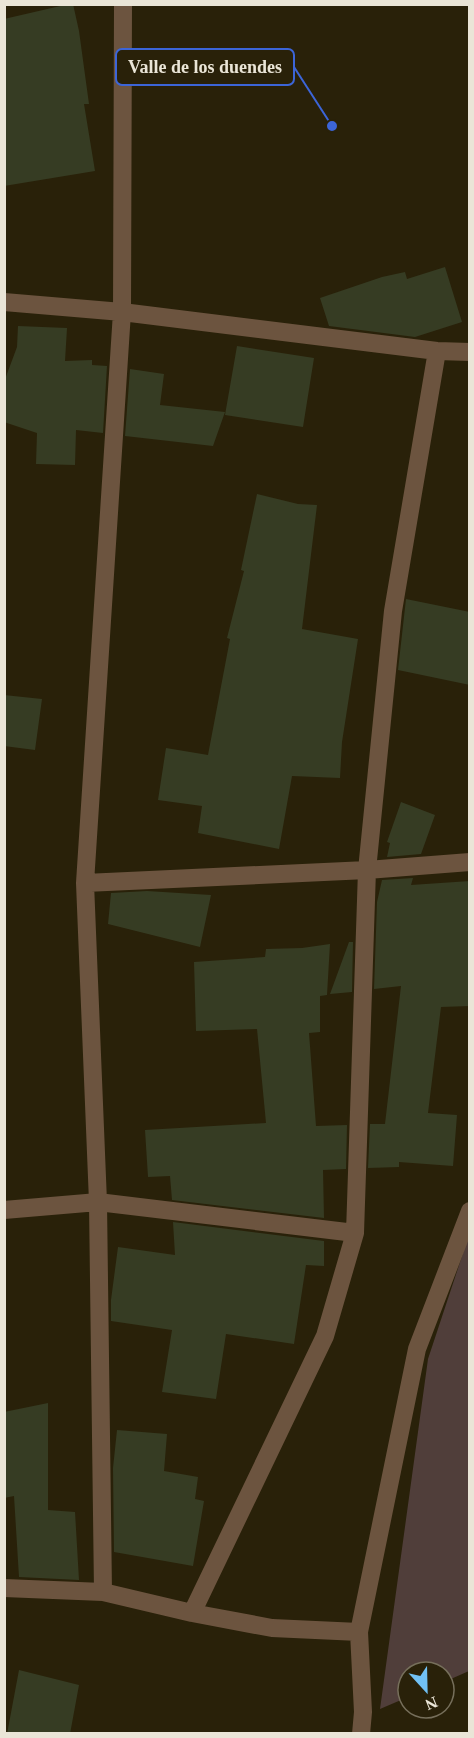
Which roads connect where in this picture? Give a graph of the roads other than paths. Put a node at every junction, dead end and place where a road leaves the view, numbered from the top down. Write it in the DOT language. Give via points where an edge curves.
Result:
graph roads {
  1 [pos="123,4"];
  2 [pos="4,302"];
  3 [pos="122,312"];
  4 [pos="437,351"];
  5 [pos="470,352"];
  6 [pos="470,862"];
  7 [pos="367,870"];
  8 [pos="85,883"];
  9 [pos="98,1202"];
  10 [pos="4,1210"];
  11 [pos="470,1211"];
  12 [pos="355,1233"];
  13 [pos="4,1588"];
  14 [pos="103,1592"];
  15 [pos="192,1613"];
  16 [pos="359,1632"];
  17 [pos="361,1734"];
  1 -- 3 [label="street"];
  2 -- 3 [label="street"];
  3 -- 4 [label="street"];
  3 -- 8 [label="street"];
  4 -- 5 [label="street"];
  4 -- 7 [label="street" via="393,611"];
  6 -- 7 [label="street"];
  7 -- 8 [label="street"];
  7 -- 12 [label="street"];
  8 -- 9 [label="street"];
  9 -- 10 [label="street"];
  9 -- 12 [label="street"];
  9 -- 14 [label="street"];
  11 -- 16 [label="street" via="417,1349"];
  12 -- 15 [label="street" via="325,1335"];
  13 -- 14 [label="street"];
  14 -- 15 [label="street"];
  15 -- 16 [label="street" via="272,1628"];
  16 -- 17 [label="street"];
}
